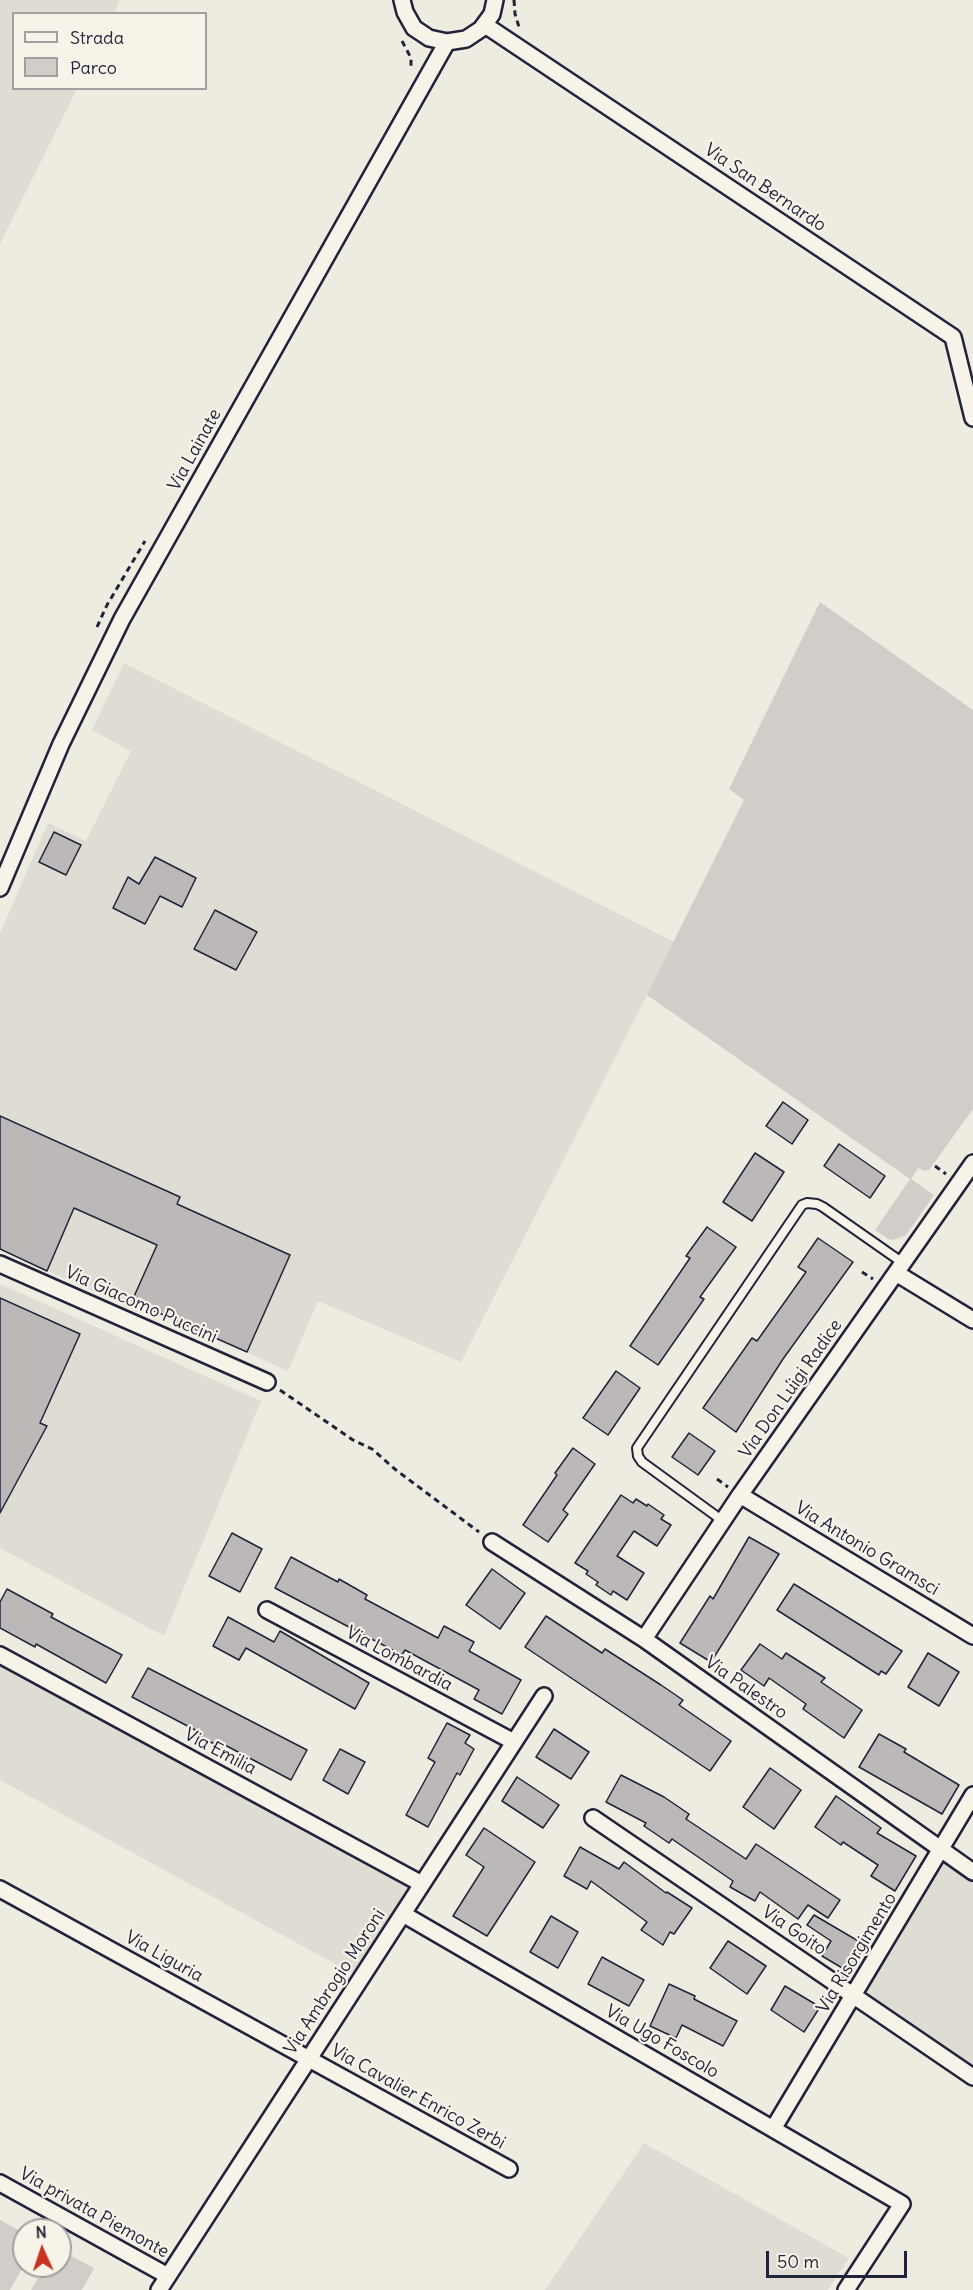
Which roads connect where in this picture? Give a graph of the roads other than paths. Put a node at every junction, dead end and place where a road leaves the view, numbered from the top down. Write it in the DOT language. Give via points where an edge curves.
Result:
graph roads {
  1 [pos="402,0"];
  2 [pos="495,0"];
  3 [pos="485,25"];
  4 [pos="447,42"];
  5 [pos="973,418"];
  6 [pos="0,888"];
  7 [pos="973,1163"];
  8 [pos="0,1264"];
  9 [pos="899,1268"];
  10 [pos="973,1320"];
  11 [pos="267,1382"];
  12 [pos="740,1495"];
  13 [pos="723,1521"];
  14 [pos="492,1542"];
  15 [pos="267,1610"];
  16 [pos="973,1635"];
  17 [pos="644,1639"];
  18 [pos="0,1655"];
  19 [pos="544,1696"];
  20 [pos="514,1742"];
  21 [pos="973,1795"];
  22 [pos="593,1818"];
  23 [pos="941,1850"];
  24 [pos="973,1872"];
  25 [pos="422,1884"];
  26 [pos="0,1889"];
  27 [pos="403,1914"];
  28 [pos="854,1996"];
  29 [pos="309,2059"];
  30 [pos="973,2077"];
  31 [pos="772,2129"];
  32 [pos="508,2169"];
  33 [pos="0,2184"];
  34 [pos="168,2276"];
  35 [pos="159,2290"];
  36 [pos="846,2290"];
  1 -- 4 [label="street" via="414,28 429,38"];
  2 -- 3 [label="street"];
  3 -- 4 [label="street" via="466,39"];
  3 -- 5 [label="street, Via San Bernardo" via="953,337"];
  4 -- 6 [label="street, Via Lainate" via="122,620 61,744"];
  7 -- 9 [label="street, Via Don Luigi Radice"];
  8 -- 11 [label="street, Via Giacomo Puccini"];
  9 -- 10 [label="street"];
  9 -- 12 [label="street, Via Don Luigi Radice"];
  9 -- 13 [label="lane" via="823,1207 802,1205 637,1448 642,1462"];
  12 -- 13 [label="street, Via Don Luigi Radice"];
  12 -- 16 [label="street, Via Antonio Gramsci"];
  13 -- 17 [label="street, Via Don Luigi Radice"];
  14 -- 17 [label="street, Via Palestro"];
  15 -- 20 [label="street, Via Lombardia"];
  17 -- 23 [label="street, Via Palestro"];
  18 -- 25 [label="street, Via Emilia"];
  19 -- 20 [label="street, Via Ambrogio Moroni"];
  20 -- 25 [label="street, Via Ambrogio Moroni"];
  21 -- 23 [label="street, Via Risorgimento"];
  22 -- 28 [label="street, Via Goito"];
  23 -- 24 [label="street, Via Palestro"];
  23 -- 28 [label="street, Via Risorgimento"];
  25 -- 27 [label="street, Via Ambrogio Moroni"];
  26 -- 29 [label="street, Via Liguria"];
  27 -- 29 [label="street, Via Ambrogio Moroni"];
  27 -- 31 [label="street, Via Ugo Foscolo"];
  28 -- 30 [label="street, Via Goito"];
  28 -- 31 [label="street, Via Risorgimento"];
  29 -- 32 [label="street, Via Cavalier Enrico Zerbi"];
  29 -- 34 [label="street, Via Ambrogio Moroni"];
  31 -- 36 [label="street, Via Ugo Foscolo" via="902,2204"];
  33 -- 34 [label="street, Via privata Piemonte"];
  34 -- 35 [label="street, Via Ambrogio Moroni"];
}
